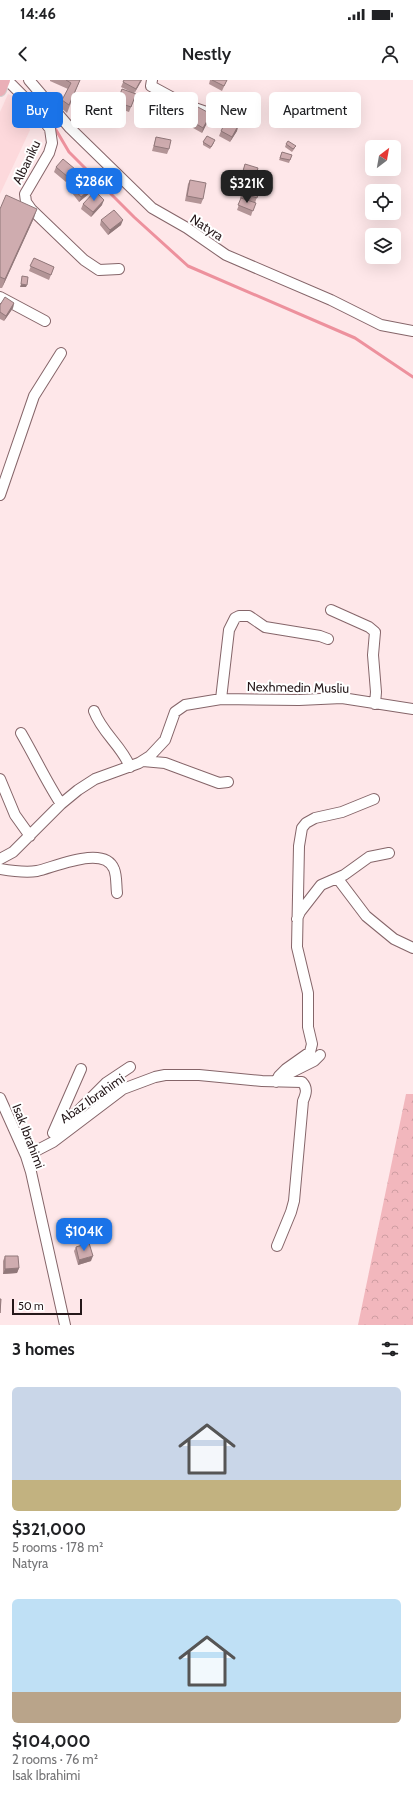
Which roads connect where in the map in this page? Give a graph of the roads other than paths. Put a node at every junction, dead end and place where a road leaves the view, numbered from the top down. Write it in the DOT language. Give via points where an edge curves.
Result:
graph roads {
  1 [pos="6,80"];
  2 [pos="29,80"];
  3 [pos="152,80"];
  4 [pos="0,90"];
  5 [pos="206,112"];
  6 [pos="119,269"];
  7 [pos="0,297"];
  8 [pos="45,321"];
  9 [pos="413,331"];
  10 [pos="61,354"];
  11 [pos="0,495"];
  12 [pos="331,610"];
  13 [pos="328,639"];
  14 [pos="221,699"];
  15 [pos="375,704"];
  16 [pos="413,709"];
  17 [pos="94,711"];
  18 [pos="21,733"];
  19 [pos="142,761"];
  20 [pos="130,767"];
  21 [pos="0,779"];
  22 [pos="228,782"];
  23 [pos="374,799"];
  24 [pos="61,804"];
  25 [pos="30,836"];
  26 [pos="389,853"];
  27 [pos="0,859"];
  28 [pos="0,870"];
  29 [pos="338,879"];
  30 [pos="116,894"];
  31 [pos="297,921"];
  32 [pos="413,948"];
  33 [pos="320,1055"];
  34 [pos="130,1067"];
  35 [pos="82,1069"];
  36 [pos="276,1082"];
  37 [pos="0,1098"];
  38 [pos="53,1133"];
  39 [pos="45,1146"];
  40 [pos="26,1156"];
  41 [pos="277,1246"];
  42 [pos="65,1325"];
  1 -- 4 [label="main road, Albaniku"];
  1 -- 6 [label="street, Albaniku" via="32,105 50,129 52,143 49,153 25,194 26,202 84,260 99,270"];
  2 -- 9 [label="street, Natyra" via="70,128 152,208 226,255 331,300 381,325"];
  3 -- 5 [label="street" via="151,86 186,105"];
  7 -- 8 [label="street"];
  10 -- 11 [label="street" via="34,396"];
  12 -- 15 [label="street" via="369,627 374,632"];
  13 -- 14 [label="street" via="265,627 248,616 235,618 229,630"];
  14 -- 15 [label="street, Nexhmedin Musliu" via="342,698"];
  14 -- 19 [label="street, Nexhmedin Musliu" via="195,702 175,712 165,740"];
  15 -- 16 [label="street, Nexhmedin Musliu"];
  17 -- 20 [label="street" via="105,731 124,752"];
  18 -- 24 [label="street"];
  19 -- 20 [label="street, Nexhmedin Musliu"];
  19 -- 22 [label="street" via="165,764 219,783"];
  20 -- 24 [label="street, Nexhmedin Musliu" via="95,779"];
  21 -- 25 [label="street" via="15,815"];
  23 -- 31 [label="street" via="342,812 315,818 302,828 299,846"];
  24 -- 25 [label="street, Nexhmedin Musliu"];
  25 -- 27 [label="street, Nexhmedin Musliu" via="13,852"];
  26 -- 29 [label="street" via="369,856"];
  28 -- 30 [label="street" via="30,872 77,859 103,860 114,869"];
  29 -- 31 [label="street" via="316,889 300,912"];
  29 -- 32 [label="street" via="366,916 394,939"];
  31 -- 36 [label="street" via="297,947 308,993 308,1027 312,1044 310,1052 286,1069"];
  33 -- 36 [label="street"];
  34 -- 38 [label="street, Abaz Ibrahimi" via="106,1083"];
  35 -- 38 [label="street, Abaz Ibrahimi"];
  36 -- 39 [label="street, Abaz Ibrahimi" via="200,1075 165,1075 149,1079 123,1089"];
  36 -- 41 [label="street, Abaz Ibrahimi" via="302,1082 306,1089 292,1212"];
  37 -- 40 [label="street, Isak Ibrahimi"];
  38 -- 39 [label="street, Abaz Ibrahimi"];
  39 -- 40 [label="street, Abaz Ibrahimi"];
  40 -- 42 [label="street, Isak Ibrahimi"];
}
